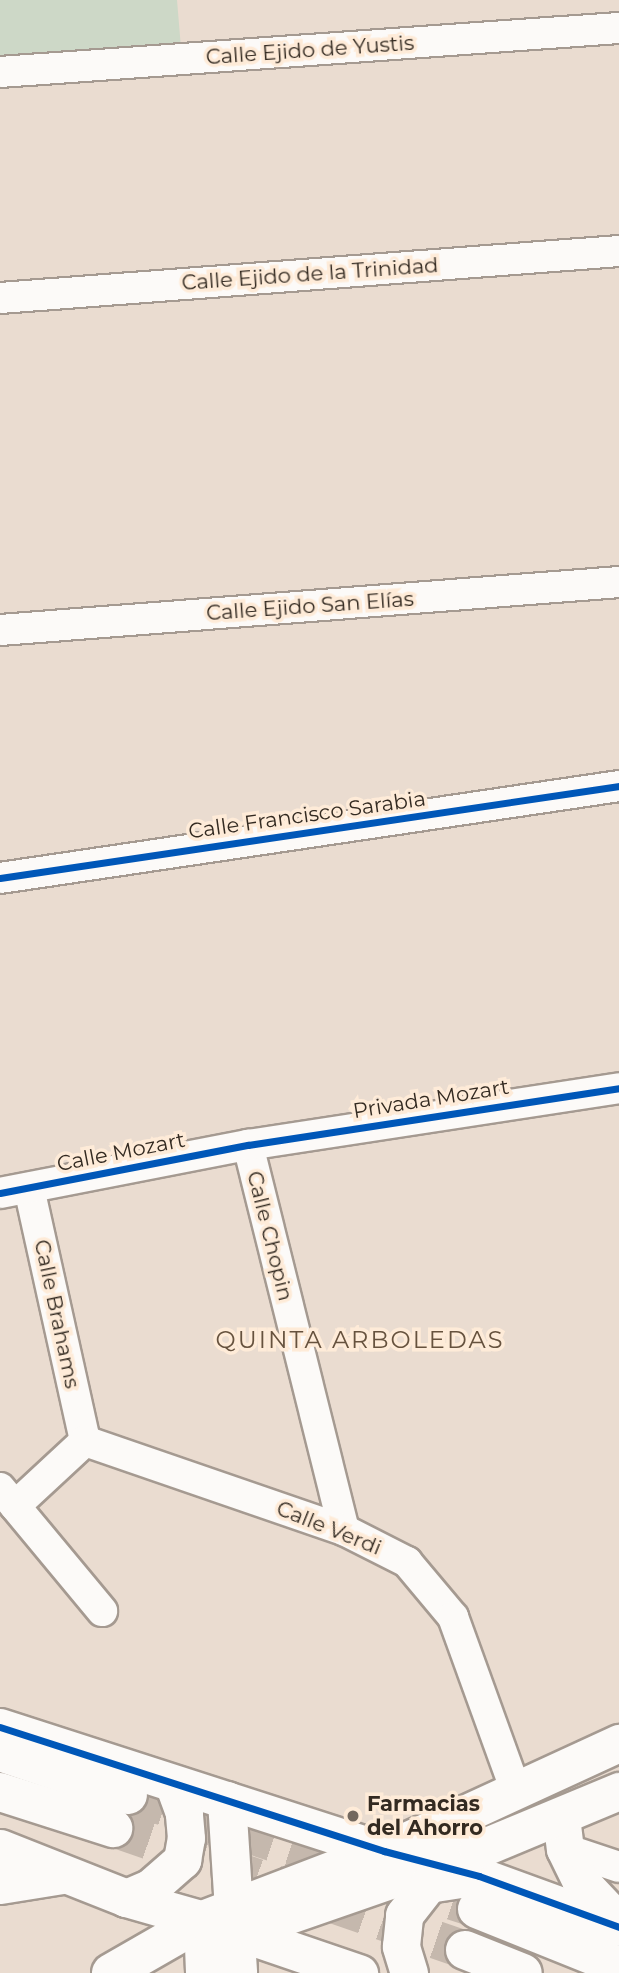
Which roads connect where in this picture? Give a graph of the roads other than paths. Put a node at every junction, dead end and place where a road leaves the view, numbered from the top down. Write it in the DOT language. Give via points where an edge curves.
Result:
graph roads {
  1 [pos="619,28"];
  2 [pos="0,72"];
  3 [pos="619,251"];
  4 [pos="0,298"];
  5 [pos="619,582"];
  6 [pos="0,630"];
  7 [pos="619,786"];
  8 [pos="0,878"];
  9 [pos="619,1088"];
  10 [pos="248,1145"];
  11 [pos="29,1188"];
  12 [pos="0,1193"];
  13 [pos="85,1441"];
  14 [pos="8,1497"];
  15 [pos="344,1530"];
  16 [pos="102,1611"];
  17 [pos="0,1727"];
  18 [pos="619,1743"];
  19 [pos="0,1752"];
  20 [pos="174,1785"];
  21 [pos="516,1791"];
  22 [pos="619,1791"];
  23 [pos="0,1792"];
  24 [pos="227,1801"];
  25 [pos="563,1833"];
  26 [pos="0,1848"];
  27 [pos="384,1851"];
  28 [pos="433,1863"];
  29 [pos="619,1867"];
  30 [pos="62,1875"];
  31 [pos="0,1885"];
  32 [pos="478,1893"];
  33 [pos="126,1898"];
  34 [pos="224,1920"];
  35 [pos="619,1925"];
  36 [pos="465,1950"];
  37 [pos="619,1966"];
  38 [pos="111,1973"];
  39 [pos="205,1973"];
  40 [pos="238,1973"];
  41 [pos="359,1973"];
  42 [pos="408,1973"];
  43 [pos="523,1973"];
  1 -- 2 [label="street, Calle Ejido de Yustis"];
  3 -- 4 [label="street, Calle Ejido de la Trinidad"];
  5 -- 6 [label="street, Calle Ejido San Elías"];
  7 -- 8 [label="street, Calle Francisco Sarabia"];
  9 -- 10 [label="street, Privada Mozart"];
  10 -- 11 [label="street, Calle Mozart"];
  10 -- 15 [label="street, Calle Chopin"];
  11 -- 12 [label="street, Calle Mozart"];
  11 -- 13 [label="street, Calle Brahams"];
  13 -- 14 [label="street"];
  13 -- 15 [label="street, Calle Verdi"];
  14 -- 16 [label="street"];
  15 -- 21 [label="street, Calle Verdi" via="407,1562 453,1617"];
  17 -- 20 [label="street"];
  18 -- 21 [label="street"];
  19 -- 23 [label="main road" via="121,1812"];
  20 -- 24 [label="street"];
  20 -- 33 [label="street" via="187,1838 182,1860 150,1888"];
  21 -- 27 [label="street"];
  22 -- 25 [label="street"];
  24 -- 27 [label="street"];
  24 -- 34 [label="main road"];
  25 -- 28 [label="street"];
  25 -- 29 [label="street"];
  25 -- 35 [label="street" via="581,1882"];
  26 -- 30 [label="street"];
  27 -- 28 [label="street"];
  27 -- 34 [label="main road"];
  28 -- 32 [label="street"];
  28 -- 34 [label="street"];
  30 -- 31 [label="street"];
  30 -- 33 [label="street"];
  32 -- 35 [label="street"];
  32 -- 37 [label="main road"];
  32 -- 42 [label="street" via="428,1884 404,1915 401,1946"];
  33 -- 34 [label="street"];
  34 -- 38 [label="main road"];
  34 -- 39 [label="main road"];
  34 -- 40 [label="main road"];
  34 -- 41 [label="street"];
  36 -- 43 [label="main road"];
}
